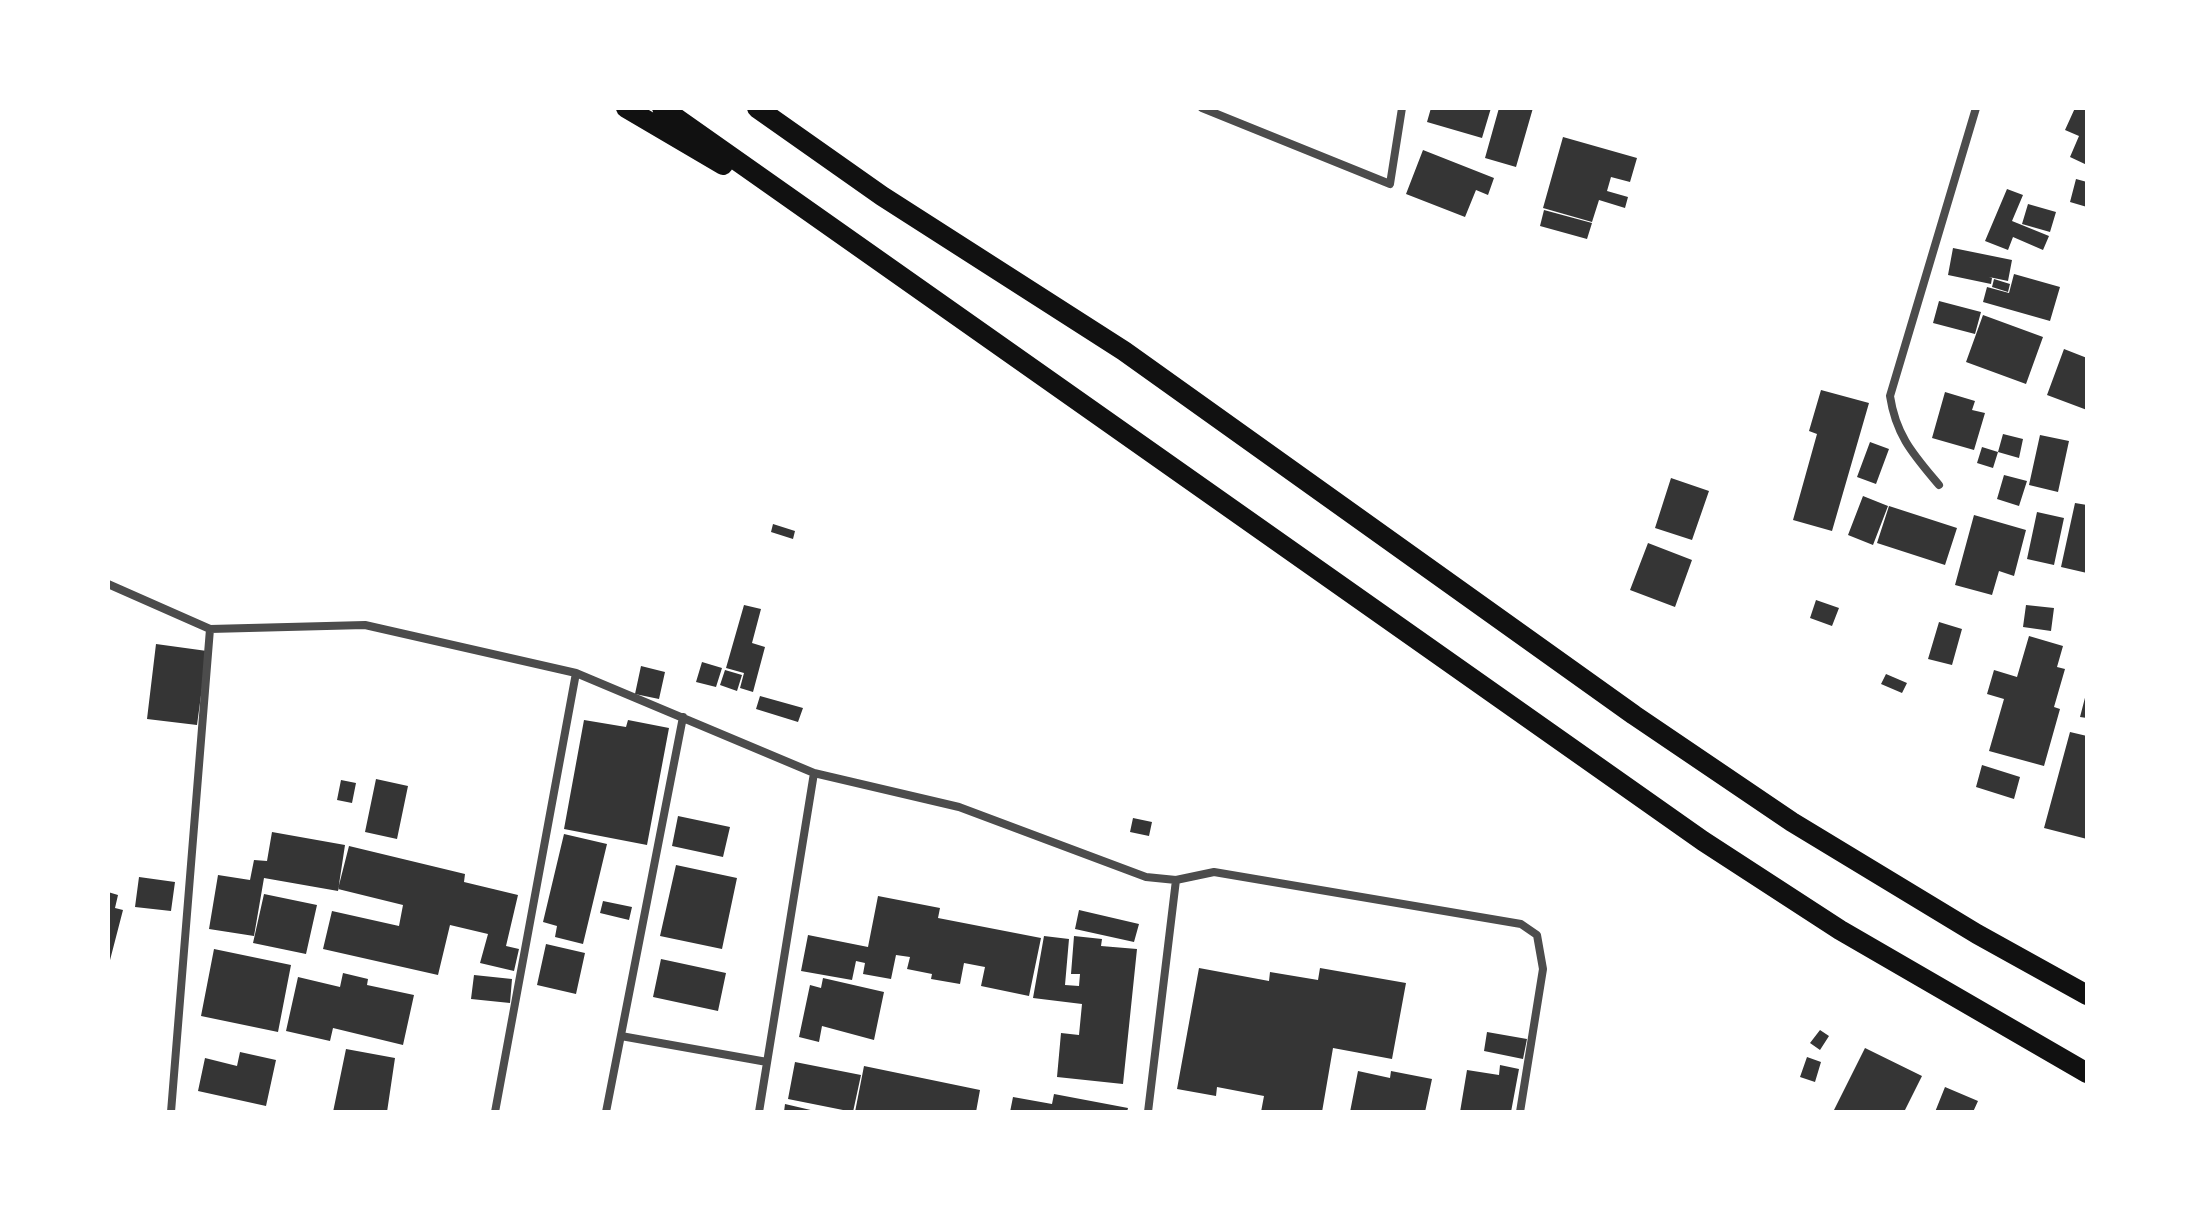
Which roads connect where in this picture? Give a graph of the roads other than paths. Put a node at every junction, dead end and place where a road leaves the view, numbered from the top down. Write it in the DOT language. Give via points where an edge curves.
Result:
graph roads {
  1 [pos="626,108"];
  2 [pos="662,108"];
  3 [pos="757,108"];
  4 [pos="1202,108"];
  5 [pos="1402,108"];
  6 [pos="1976,108"];
  7 [pos="846,238"];
  8 [pos="1939,485"];
  9 [pos="108,584"];
  10 [pos="210,629"];
  11 [pos="576,673"];
  12 [pos="683,717"];
  13 [pos="814,773"];
  14 [pos="1176,880"];
  15 [pos="2087,995"];
  16 [pos="621,1036"];
  17 [pos="767,1062"];
  18 [pos="2087,1073"];
  19 [pos="171,1112"];
  20 [pos="495,1112"];
  21 [pos="606,1112"];
  22 [pos="759,1112"];
  23 [pos="1148,1112"];
  24 [pos="1520,1112"];
  1 -- 7 [label="highway"];
  2 -- 7 [label="highway"];
  3 -- 15 [label="highway" via="882,196 1124,351 1792,822"];
  4 -- 5 [label="street" via="1390,184"];
  6 -- 8 [label="street" via="1890,396 1894,422"];
  7 -- 18 [label="highway" via="1703,841 1840,930"];
  9 -- 10 [label="street"];
  10 -- 11 [label="street" via="365,625"];
  10 -- 19 [label="street"];
  11 -- 12 [label="street"];
  11 -- 20 [label="street"];
  12 -- 13 [label="street"];
  12 -- 16 [label="street"];
  13 -- 14 [label="street" via="959,807 1146,877"];
  13 -- 17 [label="street"];
  14 -- 23 [label="street"];
  14 -- 24 [label="street" via="1214,872 1521,924 1537,935 1543,969"];
  16 -- 17 [label="street"];
  16 -- 21 [label="street"];
  17 -- 22 [label="street"];
}
